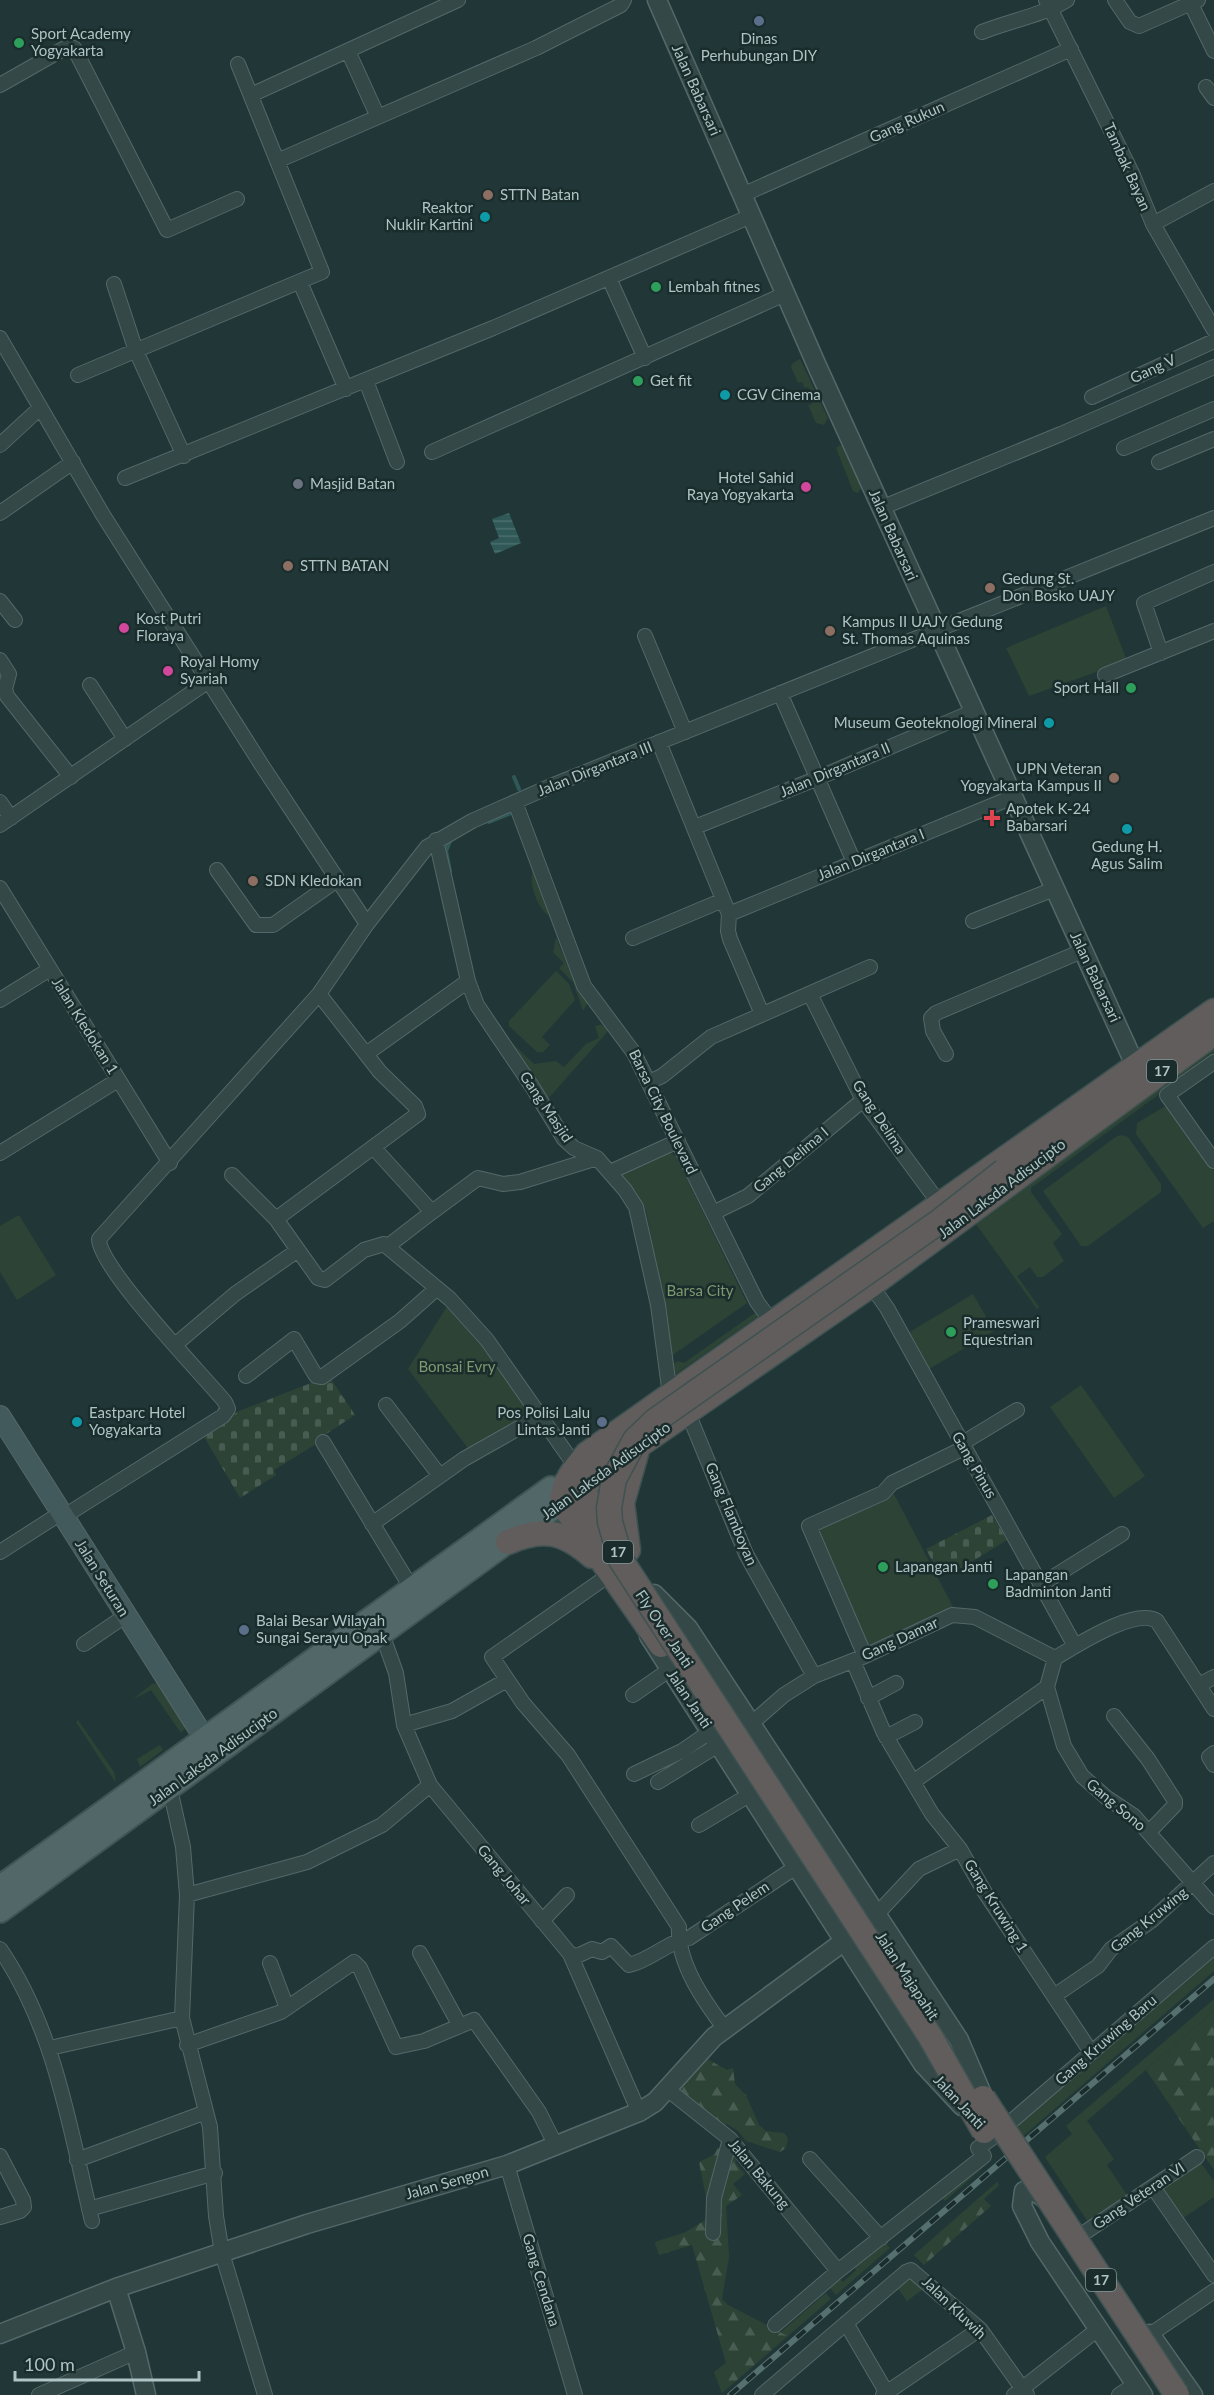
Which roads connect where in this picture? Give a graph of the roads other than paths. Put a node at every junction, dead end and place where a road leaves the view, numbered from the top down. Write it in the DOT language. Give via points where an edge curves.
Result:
graph roads {
  1 [pos="458,0"];
  2 [pos="624,0"];
  3 [pos="657,0"];
  4 [pos="1067,0"];
  5 [pos="1115,0"];
  6 [pos="1192,1"];
  7 [pos="1048,5"];
  8 [pos="982,32"];
  9 [pos="1071,49"];
  10 [pos="348,51"];
  11 [pos="1214,51"];
  12 [pos="238,64"];
  13 [pos="0,85"];
  14 [pos="250,95"];
  15 [pos="378,117"];
  16 [pos="277,161"];
  17 [pos="1214,191"];
  18 [pos="742,195"];
  19 [pos="237,199"];
  20 [pos="751,216"];
  21 [pos="1153,224"];
  22 [pos="609,278"];
  23 [pos="300,282"];
  24 [pos="114,284"];
  25 [pos="785,294"];
  26 [pos="1214,330"];
  27 [pos="0,338"];
  28 [pos="1214,341"];
  29 [pos="136,351"];
  30 [pos="645,358"];
  31 [pos="1214,366"];
  32 [pos="78,375"];
  33 [pos="366,381"];
  34 [pos="346,389"];
  35 [pos="1092,397"];
  36 [pos="40,408"];
  37 [pos="1214,409"];
  38 [pos="1214,439"];
  39 [pos="0,445"];
  40 [pos="1124,448"];
  41 [pos="432,452"];
  42 [pos="184,456"];
  43 [pos="73,462"];
  44 [pos="397,462"];
  45 [pos="1159,462"];
  46 [pos="125,478"];
  47 [pos="881,508"];
  48 [pos="0,513"];
  49 [pos="1214,518"];
  50 [pos="1214,572"];
  51 [pos="0,601"];
  52 [pos="15,620"];
  53 [pos="936,631"];
  54 [pos="1214,632"];
  55 [pos="645,636"];
  56 [pos="1161,653"];
  57 [pos="0,660"];
  58 [pos="1105,675"];
  59 [pos="210,680"];
  60 [pos="90,685"];
  61 [pos="780,693"];
  62 [pos="974,711"];
  63 [pos="685,732"];
  64 [pos="125,739"];
  65 [pos="659,742"];
  66 [pos="70,777"];
  67 [pos="818,778"];
  68 [pos="1013,797"];
  69 [pos="0,802"];
  70 [pos="515,802"];
  71 [pos="6,822"];
  72 [pos="695,827"];
  73 [pos="436,840"];
  74 [pos="854,862"];
  75 [pos="217,870"];
  76 [pos="337,880"];
  77 [pos="0,888"];
  78 [pos="1054,889"];
  79 [pos="723,900"];
  80 [pos="729,914"];
  81 [pos="973,921"];
  82 [pos="367,924"];
  83 [pos="633,938"];
  84 [pos="1083,951"];
  85 [pos="870,968"];
  86 [pos="50,969"];
  87 [pos="468,981"];
  88 [pos="319,994"];
  89 [pos="810,994"];
  90 [pos="0,1000"];
  91 [pos="1214,1011"];
  92 [pos="762,1014"];
  93 [pos="1214,1033"];
  94 [pos="366,1054"];
  95 [pos="946,1054"];
  96 [pos="1214,1062"];
  97 [pos="1136,1067"];
  98 [pos="118,1080"];
  99 [pos="649,1082"];
  100 [pos="1099,1094"];
  101 [pos="864,1100"];
  102 [pos="678,1142"];
  103 [pos="374,1148"];
  104 [pos="0,1153"];
  105 [pos="597,1158"];
  106 [pos="1214,1161"];
  107 [pos="170,1163"];
  108 [pos="610,1172"];
  109 [pos="232,1175"];
  110 [pos="939,1203"];
  111 [pos="432,1212"];
  112 [pos="713,1213"];
  113 [pos="276,1219"];
  114 [pos="388,1246"];
  115 [pos="297,1250"];
  116 [pos="872,1285"];
  117 [pos="435,1290"];
  118 [pos="772,1322"];
  119 [pos="747,1340"];
  120 [pos="176,1344"];
  121 [pos="762,1362"];
  122 [pos="246,1376"];
  123 [pos="670,1395"];
  124 [pos="386,1405"];
  125 [pos="1017,1410"];
  126 [pos="687,1413"];
  127 [pos="0,1416"];
  128 [pos="540,1416"];
  129 [pos="323,1442"];
  130 [pos="639,1445"];
  131 [pos="963,1446"];
  132 [pos="440,1476"];
  133 [pos="571,1477"];
  134 [pos="62,1515"];
  135 [pos="372,1524"];
  136 [pos="1122,1534"];
  137 [pos="508,1542"];
  138 [pos="0,1552"];
  139 [pos="621,1567"];
  140 [pos="1042,1584"];
  141 [pos="412,1589"];
  142 [pos="645,1601"];
  143 [pos="126,1616"];
  144 [pos="371,1634"];
  145 [pos="671,1639"];
  146 [pos="84,1644"];
  147 [pos="1075,1646"];
  148 [pos="1056,1658"];
  149 [pos="859,1659"];
  150 [pos="669,1670"];
  151 [pos="814,1677"];
  152 [pos="1214,1677"];
  153 [pos="507,1680"];
  154 [pos="896,1683"];
  155 [pos="1198,1685"];
  156 [pos="1047,1687"];
  157 [pos="633,1695"];
  158 [pos="868,1698"];
  159 [pos="1214,1709"];
  160 [pos="1114,1716"];
  161 [pos="915,1722"];
  162 [pos="752,1723"];
  163 [pos="404,1725"];
  164 [pos="886,1737"];
  165 [pos="715,1738"];
  166 [pos="205,1739"];
  167 [pos="1214,1753"];
  168 [pos="1214,1766"];
  169 [pos="634,1774"];
  170 [pos="658,1782"];
  171 [pos="912,1782"];
  172 [pos="430,1785"];
  173 [pos="170,1789"];
  174 [pos="751,1794"];
  175 [pos="809,1809"];
  176 [pos="699,1824"];
  177 [pos="774,1832"];
  178 [pos="1149,1832"];
  179 [pos="960,1849"];
  180 [pos="1214,1863"];
  181 [pos="796,1867"];
  182 [pos="1193,1884"];
  183 [pos="188,1895"];
  184 [pos="567,1895"];
  185 [pos="1,1901"];
  186 [pos="1214,1907"];
  187 [pos="877,1914"];
  188 [pos="542,1921"];
  189 [pos="678,1940"];
  190 [pos="843,1941"];
  191 [pos="1214,1947"];
  192 [pos="0,1949"];
  193 [pos="420,1953"];
  194 [pos="570,1954"];
  195 [pos="270,1963"];
  196 [pos="1054,1996"];
  197 [pos="287,2008"];
  198 [pos="182,2018"];
  199 [pos="460,2026"];
  200 [pos="725,2029"];
  201 [pos="930,2036"];
  202 [pos="959,2040"];
  203 [pos="187,2045"];
  204 [pos="50,2048"];
  205 [pos="1091,2052"];
  206 [pos="923,2064"];
  207 [pos="668,2089"];
  208 [pos="206,2112"];
  209 [pos="639,2112"];
  210 [pos="997,2131"];
  211 [pos="730,2139"];
  212 [pos="556,2146"];
  213 [pos="0,2156"];
  214 [pos="1197,2157"];
  215 [pos="810,2159"];
  216 [pos="77,2160"];
  217 [pos="507,2165"];
  218 [pos="215,2173"];
  219 [pos="1153,2187"];
  220 [pos="0,2217"];
  221 [pos="713,2233"];
  222 [pos="1081,2235"];
  223 [pos="881,2238"];
  224 [pos="222,2253"];
  225 [pos="1049,2257"];
  226 [pos="838,2271"];
  227 [pos="1214,2275"];
  228 [pos="116,2288"];
  229 [pos="1214,2291"];
  230 [pos="846,2323"];
  231 [pos="775,2325"];
  232 [pos="980,2329"];
  233 [pos="1098,2329"];
  234 [pos="0,2334"];
  235 [pos="1151,2334"];
  236 [pos="136,2352"];
  237 [pos="1139,2390"];
  238 [pos="1021,2392"];
  239 [pos="886,2394"];
  240 [pos="39,2395"];
  241 [pos="146,2395"];
  242 [pos="265,2395"];
  243 [pos="575,2395"];
  244 [pos="762,2395"];
  245 [pos="1119,2395"];
  246 [pos="1158,2395"];
  247 [pos="1177,2395"];
  248 [pos="1193,2395"];
  1 -- 10 [label="street"];
  2 -- 15 [label="street" via="536,48"];
  3 -- 18 [label="street, Jalan Babarsari"];
  4 -- 7 [label="street"];
  5 -- 6 [label="street" via="1130,22 1139,26"];
  6 -- 11 [label="street"];
  7 -- 8 [label="street"];
  7 -- 9 [label="street, Tambak Bayan"];
  9 -- 18 [label="street, Gang Rukun"];
  9 -- 21 [label="street, Tambak Bayan"];
  10 -- 14 [label="street"];
  10 -- 15 [label="street"];
  12 -- 14 [label="street"];
  13 -- 19 [label="street" via="65,48 74,48 167,230"];
  14 -- 16 [label="street"];
  15 -- 16 [label="street"];
  16 -- 23 [label="street" via="322,272"];
  17 -- 21 [label="street"];
  18 -- 20 [label="street, Jalan Babarsari"];
  20 -- 22 [label="street"];
  20 -- 25 [label="street, Jalan Babarsari"];
  21 -- 26 [label="street, Tambak Bayan"];
  22 -- 30 [label="street"];
  22 -- 33 [label="street"];
  23 -- 29 [label="street"];
  23 -- 34 [label="street"];
  24 -- 29 [label="street"];
  25 -- 30 [label="street"];
  25 -- 47 [label="street, Jalan Babarsari"];
  27 -- 36 [label="street"];
  28 -- 35 [label="street, Gang V"];
  29 -- 32 [label="street"];
  29 -- 42 [label="street"];
  30 -- 41 [label="street"];
  31 -- 47 [label="street"];
  33 -- 34 [label="street"];
  33 -- 44 [label="street"];
  34 -- 42 [label="street"];
  36 -- 39 [label="street"];
  36 -- 43 [label="street"];
  37 -- 40 [label="street"];
  38 -- 45 [label="street"];
  42 -- 46 [label="street"];
  43 -- 48 [label="street"];
  43 -- 59 [label="street"];
  47 -- 53 [label="street, Jalan Babarsari"];
  49 -- 53 [label="street, Jalan Dirgantara III"];
  50 -- 56 [label="street" via="1144,603"];
  51 -- 52 [label="street"];
  53 -- 61 [label="street, Jalan Dirgantara III"];
  53 -- 62 [label="street, Jalan Babarsari"];
  54 -- 56 [label="street"];
  55 -- 63 [label="street"];
  56 -- 58 [label="street"];
  57 -- 66 [label="street" via="9,674 7,696"];
  59 -- 64 [label="street"];
  59 -- 76 [label="street"];
  60 -- 64 [label="street"];
  61 -- 63 [label="street, Jalan Dirgantara III"];
  61 -- 67 [label="street"];
  62 -- 67 [label="street, Jalan Dirgantara II"];
  62 -- 68 [label="street, Jalan Babarsari"];
  63 -- 65 [label="street, Jalan Dirgantara III"];
  64 -- 66 [label="street"];
  65 -- 70 [label="street, Jalan Dirgantara III"];
  65 -- 72 [label="street"];
  66 -- 71 [label="street"];
  67 -- 72 [label="street, Jalan Dirgantara II"];
  67 -- 74 [label="street"];
  68 -- 74 [label="street, Jalan Dirgantara I"];
  68 -- 78 [label="street, Jalan Babarsari"];
  69 -- 71 [label="street"];
  70 -- 73 [label="street, Jalan Dirgantara III"];
  70 -- 99 [label="street, Barsa City Boulevard" via="584,986 630,1045"];
  72 -- 79 [label="street"];
  73 -- 82 [label="street, Jalan Dirgantara III"];
  73 -- 87 [label="street, Gang Masjid"];
  74 -- 80 [label="street, Jalan Dirgantara I"];
  75 -- 76 [label="street" via="261,927 273,925"];
  76 -- 82 [label="street"];
  77 -- 86 [label="street, Jalan Kledokan 1"];
  78 -- 81 [label="street"];
  78 -- 84 [label="street, Jalan Babarsari"];
  79 -- 80 [label="street"];
  79 -- 83 [label="street"];
  80 -- 92 [label="street" via="730,939"];
  82 -- 88 [label="street, Jalan Dirgantara III"];
  84 -- 95 [label="street" via="936,1013 932,1018 933,1031"];
  84 -- 97 [label="street, Jalan Babarsari"];
  85 -- 89 [label="street"];
  86 -- 90 [label="street"];
  86 -- 98 [label="street, Jalan Kledokan 1"];
  87 -- 94 [label="street"];
  87 -- 105 [label="street, Gang Masjid" via="481,1012 564,1139"];
  88 -- 94 [label="street"];
  88 -- 107 [label="street, Jalan Dirgantara III"];
  89 -- 92 [label="street"];
  89 -- 101 [label="street, Gang Delima"];
  91 -- 97 [label="highway, Jalan Laksda Adisucipto / 17"];
  92 -- 99 [label="street" via="711,1037"];
  93 -- 116 [label="highway, Jalan Laksda Adisucipto / 17"];
  94 -- 103 [label="street" via="418,1113"];
  96 -- 106 [label="street" via="1167,1095"];
  97 -- 100 [label="highway, Jalan Laksda Adisucipto / 17"];
  98 -- 104 [label="street"];
  98 -- 107 [label="street, Jalan Kledokan 1"];
  99 -- 102 [label="street, Barsa City Boulevard"];
  100 -- 110 [label="highway, Jalan Laksda Adisucipto / 17"];
  100 -- 201 [label="highway, Fly Over Janti / 17, bridge" via="930,1228 656,1420 635,1440 614,1479 609,1509 616,1548 632,1581 736,1734"];
  101 -- 110 [label="street, Gang Delima"];
  101 -- 112 [label="street, Gang Delima I" via="748,1196"];
  102 -- 108 [label="street"];
  102 -- 112 [label="street, Barsa City Boulevard"];
  103 -- 111 [label="street"];
  103 -- 113 [label="street"];
  105 -- 108 [label="street, Gang Masjid"];
  105 -- 111 [label="street" via="520,1182 504,1184 478,1178"];
  107 -- 120 [label="street, Jalan Dirgantara III" via="99,1239 99,1244 119,1279"];
  108 -- 123 [label="street, Gang Masjid" via="633,1201 640,1218 658,1305"];
  109 -- 113 [label="street"];
  110 -- 118 [label="highway, Jalan Laksda Adisucipto / 17"];
  111 -- 114 [label="street"];
  112 -- 118 [label="street, Barsa City Boulevard" via="757,1302"];
  113 -- 115 [label="street"];
  114 -- 115 [label="street" via="371,1246 324,1280 318,1278"];
  114 -- 117 [label="street"];
  115 -- 120 [label="street" via="235,1294"];
  116 -- 121 [label="highway, Jalan Laksda Adisucipto / 17"];
  116 -- 131 [label="street, Gang Pinus"];
  117 -- 122 [label="street" via="400,1321 322,1377 315,1376 294,1340"];
  117 -- 128 [label="street" via="450,1299 487,1340"];
  118 -- 119 [label="highway, Jalan Laksda Adisucipto / 17"];
  119 -- 121 [label="highway" via="699,1381 694,1387 697,1394 708,1393"];
  119 -- 123 [label="highway, Jalan Laksda Adisucipto / 17"];
  120 -- 134 [label="street" via="225,1401 226,1413"];
  121 -- 126 [label="highway, Jalan Laksda Adisucipto / 17"];
  123 -- 133 [label="highway, Jalan Laksda Adisucipto / 17"];
  124 -- 132 [label="street"];
  125 -- 131 [label="street"];
  126 -- 130 [label="highway, Jalan Laksda Adisucipto / 17"];
  126 -- 151 [label="street, Gang Flamboyan" via="746,1554"];
  127 -- 134 [label="main road, Jalan Seturan"];
  128 -- 132 [label="street"];
  128 -- 133 [label="street"];
  129 -- 135 [label="street"];
  130 -- 133 [label="highway, Jalan Laksda Adisucipto / 17"];
  130 -- 139 [label="highway, 17" via="622,1503"];
  131 -- 140 [label="street, Gang Pinus"];
  131 -- 149 [label="street" via="892,1483 883,1493 809,1526"];
  132 -- 135 [label="street"];
  133 -- 137 [label="main road, Jalan Laksda Adisucipto"];
  133 -- 139 [label="highway, 17"];
  133 -- 141 [label="main road, Jalan Laksda Adisucipto"];
  133 -- 141 [label="main road, Jalan Laksda Adisucipto" via="419,1576"];
  134 -- 138 [label="street"];
  134 -- 143 [label="main road, Jalan Seturan"];
  135 -- 141 [label="street"];
  136 -- 140 [label="street"];
  137 -- 139 [label="highway" via="535,1533 555,1534"];
  137 -- 144 [label="main road, Jalan Laksda Adisucipto"];
  139 -- 142 [label="highway, Jalan Majapahit / 17"];
  139 -- 153 [label="street" via="492,1657"];
  140 -- 147 [label="street, Gang Pinus"];
  141 -- 144 [label="main road, Jalan Laksda Adisucipto"];
  142 -- 145 [label="highway, Jalan Majapahit / 17"];
  142 -- 150 [label="street, Jalan Janti" via="655,1649"];
  142 -- 162 [label="street, Jalan Janti" via="688,1628"];
  143 -- 146 [label="street"];
  143 -- 166 [label="main road, Jalan Seturan"];
  144 -- 163 [label="street, Gang Johar" via="396,1674"];
  144 -- 166 [label="main road, Jalan Laksda Adisucipto"];
  144 -- 173 [label="main road, Jalan Laksda Adisucipto"];
  145 -- 210 [label="highway, Jalan Majapahit / 17, bridge" via="726,1741 919,2043 948,2085"];
  145 -- 247 [label="highway, Jalan Majapahit / 17, bridge" via="942,2028 1003,2130"];
  147 -- 148 [label="street"];
  147 -- 155 [label="street" via="1122,1623 1150,1617 1157,1621"];
  148 -- 149 [label="street, Gang Damar" via="975,1617 959,1614"];
  148 -- 156 [label="street"];
  149 -- 151 [label="street, Gang Damar"];
  149 -- 158 [label="street"];
  150 -- 157 [label="street"];
  150 -- 165 [label="street, Jalan Janti"];
  151 -- 162 [label="street, Gang Damar" via="784,1695"];
  152 -- 155 [label="street"];
  153 -- 163 [label="street" via="452,1711"];
  153 -- 189 [label="street" via="597,1797 679,1927"];
  154 -- 158 [label="street"];
  155 -- 159 [label="street"];
  156 -- 171 [label="street"];
  156 -- 178 [label="street, Gang Sono" via="1064,1746 1082,1776"];
  158 -- 164 [label="street"];
  160 -- 178 [label="street" via="1175,1801"];
  161 -- 164 [label="street"];
  162 -- 175 [label="street, Jalan Janti"];
  163 -- 172 [label="street, Gang Johar"];
  164 -- 171 [label="street"];
  165 -- 169 [label="street"];
  165 -- 170 [label="street"];
  165 -- 174 [label="street, Jalan Janti"];
  166 -- 185 [label="main road, Jalan Laksda Adisucipto"];
  167 -- 168 [label="street" via="1209,1757"];
  171 -- 179 [label="street"];
  172 -- 183 [label="street" via="382,1825 316,1858"];
  172 -- 188 [label="street, Gang Johar"];
  173 -- 183 [label="street" via="183,1847"];
  173 -- 185 [label="main road, Jalan Laksda Adisucipto"];
  174 -- 176 [label="street"];
  174 -- 177 [label="street, Jalan Janti"];
  175 -- 177 [label="street"];
  175 -- 187 [label="street, Jalan Janti"];
  177 -- 181 [label="street, Jalan Janti"];
  178 -- 182 [label="street, Gang Sono"];
  179 -- 187 [label="street, Gang Kruwing 1" via="919,1869"];
  179 -- 196 [label="street, Gang Kruwing 1"];
  180 -- 182 [label="street, Gang Kruwing"];
  181 -- 189 [label="street, Gang Pelem" via="689,1938"];
  181 -- 190 [label="street, Jalan Janti"];
  182 -- 186 [label="street, Gang Sono"];
  182 -- 196 [label="street, Gang Kruwing" via="1111,1949 1098,1966"];
  183 -- 198 [label="street"];
  184 -- 188 [label="street"];
  187 -- 202 [label="street, Jalan Janti"];
  188 -- 194 [label="street, Gang Johar"];
  189 -- 194 [label="street, Gang Pelem" via="642,1962 629,1965 611,1946 602,1952 592,1949 577,1956"];
  189 -- 200 [label="street" via="692,1977"];
  190 -- 200 [label="street, Jalan Sengon"];
  190 -- 206 [label="street, Jalan Janti"];
  191 -- 205 [label="street, Gang Kruwing Baru"];
  192 -- 204 [label="street" via="14,1970"];
  193 -- 199 [label="street"];
  194 -- 209 [label="street, Gang Johar"];
  195 -- 197 [label="street"];
  196 -- 205 [label="street, Gang Kruwing 1"];
  197 -- 199 [label="street" via="354,1962 396,2047 424,2041"];
  197 -- 203 [label="street"];
  198 -- 203 [label="street"];
  198 -- 204 [label="street"];
  199 -- 212 [label="street" via="474,2020 539,2112"];
  200 -- 207 [label="street, Jalan Sengon"];
  201 -- 210 [label="highway, Jalan Majapahit / 17, bridge"];
  202 -- 206 [label="street" via="959,2050 951,2065 937,2071"];
  202 -- 210 [label="street, Jalan Janti"];
  203 -- 208 [label="street"];
  204 -- 216 [label="street"];
  205 -- 210 [label="street, Gang Kruwing Baru"];
  206 -- 210 [label="street, Jalan Janti"];
  207 -- 209 [label="street, Jalan Sengon"];
  207 -- 211 [label="street, Jalan Bakung"];
  208 -- 216 [label="street"];
  208 -- 218 [label="street"];
  209 -- 212 [label="street, Jalan Sengon"];
  210 -- 223 [label="street" via="978,2148 984,2156"];
  210 -- 246 [label="highway, Jalan Majapahit / 17"];
  211 -- 221 [label="street" via="714,2198"];
  211 -- 226 [label="street, Jalan Bakung"];
  212 -- 217 [label="street, Jalan Sengon"];
  213 -- 220 [label="street" via="24,2207"];
  214 -- 219 [label="street, Gang Veteran VI"];
  215 -- 223 [label="street"];
  216 -- 218 [label="street" via="90,2215"];
  217 -- 224 [label="street, Jalan Sengon"];
  217 -- 243 [label="street, Gang Cendana"];
  218 -- 224 [label="street"];
  219 -- 222 [label="street, Gang Veteran VI"];
  219 -- 227 [label="street"];
  222 -- 225 [label="street" via="1057,2236 1049,2248"];
  222 -- 225 [label="street" via="1041,2194 1024,2191 1022,2206"];
  222 -- 235 [label="street"];
  223 -- 226 [label="street"];
  224 -- 228 [label="street, Jalan Sengon"];
  224 -- 242 [label="street"];
  225 -- 233 [label="street"];
  226 -- 231 [label="street"];
  228 -- 234 [label="street, Jalan Sengon"];
  228 -- 236 [label="street"];
  229 -- 235 [label="street"];
  230 -- 232 [label="street, Jalan Kluwih" via="911,2271"];
  230 -- 239 [label="street"];
  230 -- 244 [label="street"];
  232 -- 238 [label="street, Jalan Kluwih"];
  232 -- 239 [label="street"];
  233 -- 237 [label="street"];
  233 -- 238 [label="street"];
  235 -- 248 [label="street"];
  236 -- 240 [label="street"];
  236 -- 241 [label="street"];
  237 -- 245 [label="street"];
}
